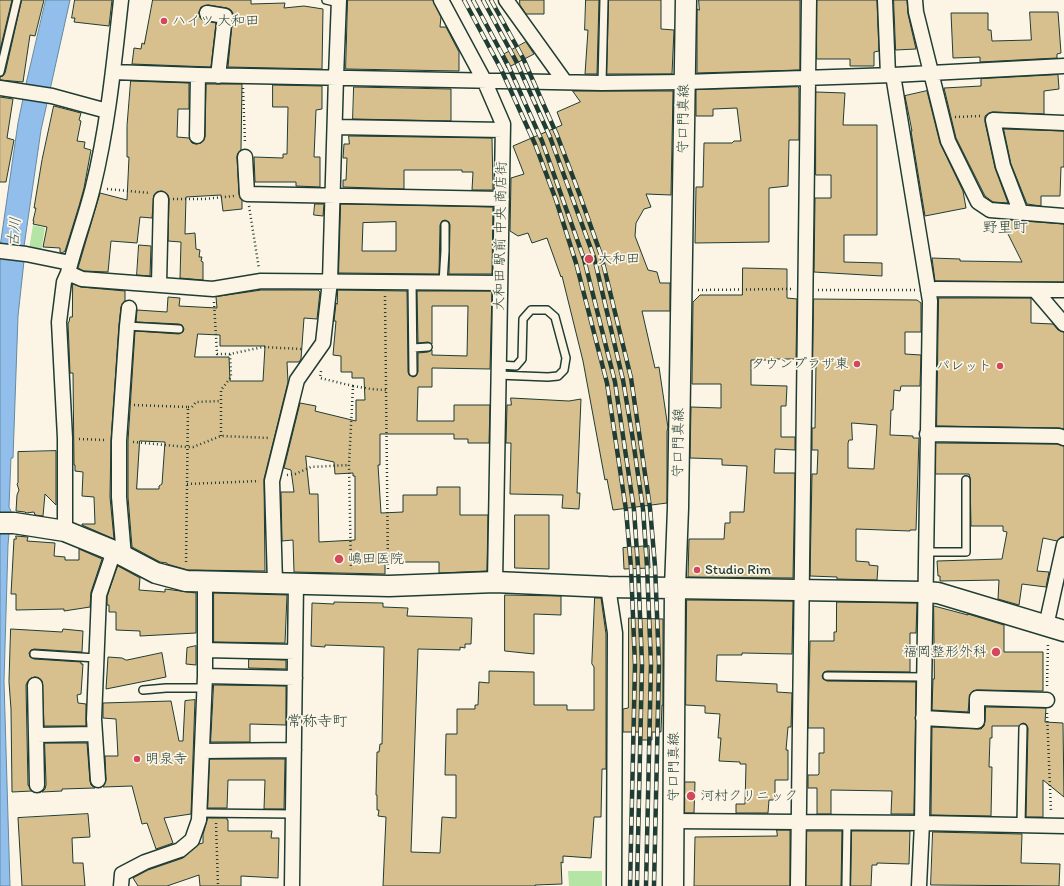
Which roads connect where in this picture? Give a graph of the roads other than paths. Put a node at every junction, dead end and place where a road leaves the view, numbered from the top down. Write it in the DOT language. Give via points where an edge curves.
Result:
graph roads {
  1 [pos="17,0"];
  2 [pos="121,0"];
  3 [pos="441,0"];
  4 [pos="506,0"];
  5 [pos="604,0"];
  6 [pos="686,0"];
  7 [pos="809,0"];
  8 [pos="885,0"];
  9 [pos="915,0"];
  10 [pos="335,1"];
  11 [pos="207,13"];
  12 [pos="1064,66"];
  13 [pos="0,72"];
  14 [pos="113,72"];
  15 [pos="932,73"];
  16 [pos="198,75"];
  17 [pos="891,75"];
  18 [pos="218,76"];
  19 [pos="336,77"];
  20 [pos="807,78"];
  21 [pos="484,80"];
  22 [pos="565,82"];
  23 [pos="684,82"];
  24 [pos="602,83"];
  25 [pos="0,88"];
  26 [pos="108,110"];
  27 [pos="1064,124"];
  28 [pos="335,127"];
  29 [pos="503,130"];
  30 [pos="197,136"];
  31 [pos="245,157"];
  32 [pos="333,196"];
  33 [pos="161,199"];
  34 [pos="502,199"];
  35 [pos="1021,213"];
  36 [pos="1064,216"];
  37 [pos="445,225"];
  38 [pos="0,251"];
  39 [pos="69,268"];
  40 [pos="330,281"];
  41 [pos="412,282"];
  42 [pos="443,282"];
  43 [pos="159,284"];
  44 [pos="500,284"];
  45 [pos="928,290"];
  46 [pos="1035,290"];
  47 [pos="1064,290"];
  48 [pos="129,308"];
  49 [pos="1064,324"];
  50 [pos="127,326"];
  51 [pos="178,329"];
  52 [pos="428,347"];
  53 [pos="413,348"];
  54 [pos="499,370"];
  55 [pos="413,372"];
  56 [pos="927,434"];
  57 [pos="1064,438"];
  58 [pos="966,480"];
  59 [pos="7,523"];
  60 [pos="65,531"];
  61 [pos="1064,545"];
  62 [pos="925,552"];
  63 [pos="119,554"];
  64 [pos="205,582"];
  65 [pos="495,582"];
  66 [pos="275,583"];
  67 [pos="296,583"];
  68 [pos="608,587"];
  69 [pos="675,588"];
  70 [pos="802,591"];
  71 [pos="924,592"];
  72 [pos="1053,628"];
  73 [pos="205,650"];
  74 [pos="295,652"];
  75 [pos="34,654"];
  76 [pos="96,658"];
  77 [pos="827,676"];
  78 [pos="923,677"];
  79 [pos="295,678"];
  80 [pos="204,682"];
  81 [pos="35,685"];
  82 [pos="143,690"];
  83 [pos="1046,700"];
  84 [pos="923,718"];
  85 [pos="1023,728"];
  86 [pos="94,734"];
  87 [pos="36,735"];
  88 [pos="294,750"];
  89 [pos="202,751"];
  90 [pos="98,780"];
  91 [pos="37,785"];
  92 [pos="200,813"];
  93 [pos="293,814"];
  94 [pos="674,821"];
  95 [pos="799,821"];
  96 [pos="847,822"];
  97 [pos="922,823"];
  98 [pos="1021,824"];
  99 [pos="1058,826"];
  100 [pos="121,886"];
  101 [pos="292,886"];
  102 [pos="614,886"];
  103 [pos="674,886"];
  104 [pos="798,886"];
  105 [pos="846,886"];
  106 [pos="919,886"];
  1 -- 13 [label="lane"];
  2 -- 14 [label="street"];
  3 -- 21 [label="street, 大和田 駅前 中央 商店街"];
  4 -- 22 [label="street"];
  5 -- 24 [label="lane"];
  6 -- 23 [label="street, 守口門真線"];
  7 -- 20 [label="street"];
  8 -- 17 [label="street"];
  9 -- 15 [label="street"];
  10 -- 19 [label="street"];
  11 -- 18 [label="street" via="225,16"];
  12 -- 15 [label="street"];
  14 -- 16 [label="street"];
  14 -- 26 [label="street"];
  15 -- 17 [label="street"];
  15 -- 35 [label="street" via="948,142 978,202 990,210"];
  16 -- 18 [label="street"];
  16 -- 30 [label="street"];
  17 -- 20 [label="street"];
  17 -- 45 [label="street"];
  18 -- 19 [label="street"];
  19 -- 21 [label="street"];
  19 -- 28 [label="street"];
  20 -- 23 [label="street"];
  20 -- 70 [label="street"];
  21 -- 22 [label="street"];
  21 -- 29 [label="street, 大和田 駅前 中央 商店街" via="503,124"];
  22 -- 24 [label="street"];
  23 -- 24 [label="street"];
  23 -- 69 [label="street, 守口門真線"];
  25 -- 26 [label="street" via="52,96"];
  26 -- 39 [label="street" via="93,187"];
  27 -- 35 [label="street" via="993,120 1002,166"];
  28 -- 29 [label="street"];
  28 -- 32 [label="street"];
  29 -- 34 [label="street, 大和田 駅前 中央 商店街"];
  31 -- 32 [label="street" via="247,194"];
  32 -- 34 [label="street"];
  32 -- 40 [label="street"];
  33 -- 43 [label="street"];
  34 -- 44 [label="street, 大和田 駅前 中央 商店街"];
  35 -- 36 [label="street"];
  37 -- 42 [label="lane"];
  38 -- 39 [label="street" via="26,254"];
  39 -- 43 [label="street" via="82,279"];
  39 -- 60 [label="street" via="64,282 59,322 65,438"];
  40 -- 41 [label="street"];
  40 -- 43 [label="street" via="261,281 213,289"];
  40 -- 66 [label="street" via="323,343 297,380 272,481"];
  41 -- 42 [label="street"];
  41 -- 53 [label="lane"];
  42 -- 44 [label="street"];
  44 -- 54 [label="street, 大和田 駅前 中央 商店街"];
  45 -- 46 [label="street"];
  45 -- 56 [label="street" via="930,301"];
  46 -- 47 [label="street"];
  46 -- 49 [label="street"];
  48 -- 50 [label="street"];
  50 -- 51 [label="lane"];
  50 -- 63 [label="street" via="119,441"];
  52 -- 53 [label="lane"];
  53 -- 55 [label="lane"];
  54 -- 54 [label="lane" via="516,366 522,359 523,319 531,310 547,310 555,317 566,358 564,370 558,376 548,377"];
  54 -- 65 [label="street, 大和田 駅前 中央 商店街"];
  56 -- 57 [label="street"];
  56 -- 62 [label="street"];
  58 -- 62 [label="lane" via="966,552"];
  59 -- 60 [label="street"];
  60 -- 63 [label="street"];
  61 -- 72 [label="street"];
  62 -- 71 [label="street"];
  63 -- 64 [label="street" via="156,574 186,581"];
  63 -- 76 [label="street" via="99,595"];
  64 -- 66 [label="street"];
  64 -- 73 [label="street"];
  65 -- 67 [label="street" via="389,586"];
  65 -- 68 [label="street"];
  66 -- 67 [label="street"];
  67 -- 74 [label="street"];
  68 -- 69 [label="street"];
  68 -- 102 [label="street" via="615,633"];
  69 -- 70 [label="street"];
  69 -- 94 [label="street, 守口門真線"];
  70 -- 71 [label="street"];
  70 -- 95 [label="street"];
  71 -- 72 [label="street" via="938,593"];
  71 -- 78 [label="street"];
  73 -- 74 [label="street"];
  73 -- 80 [label="street"];
  74 -- 79 [label="street"];
  75 -- 76 [label="lane"];
  76 -- 86 [label="street"];
  77 -- 78 [label="lane"];
  78 -- 84 [label="street"];
  79 -- 80 [label="street"];
  79 -- 88 [label="street"];
  80 -- 82 [label="lane"];
  80 -- 89 [label="street"];
  81 -- 87 [label="street"];
  83 -- 84 [label="street" via="977,698 976,720"];
  84 -- 97 [label="street"];
  85 -- 98 [label="lane"];
  86 -- 87 [label="street"];
  86 -- 90 [label="street"];
  87 -- 91 [label="street"];
  88 -- 89 [label="street"];
  88 -- 93 [label="street"];
  89 -- 92 [label="street"];
  92 -- 93 [label="lane"];
  92 -- 100 [label="street" via="192,840 180,850 145,862 122,874"];
  93 -- 101 [label="street"];
  94 -- 95 [label="street"];
  94 -- 103 [label="street, 守口門真線"];
  95 -- 96 [label="street"];
  95 -- 104 [label="street"];
  96 -- 97 [label="street"];
  96 -- 105 [label="lane"];
  97 -- 98 [label="street"];
  97 -- 106 [label="street"];
  98 -- 99 [label="street"];
}
